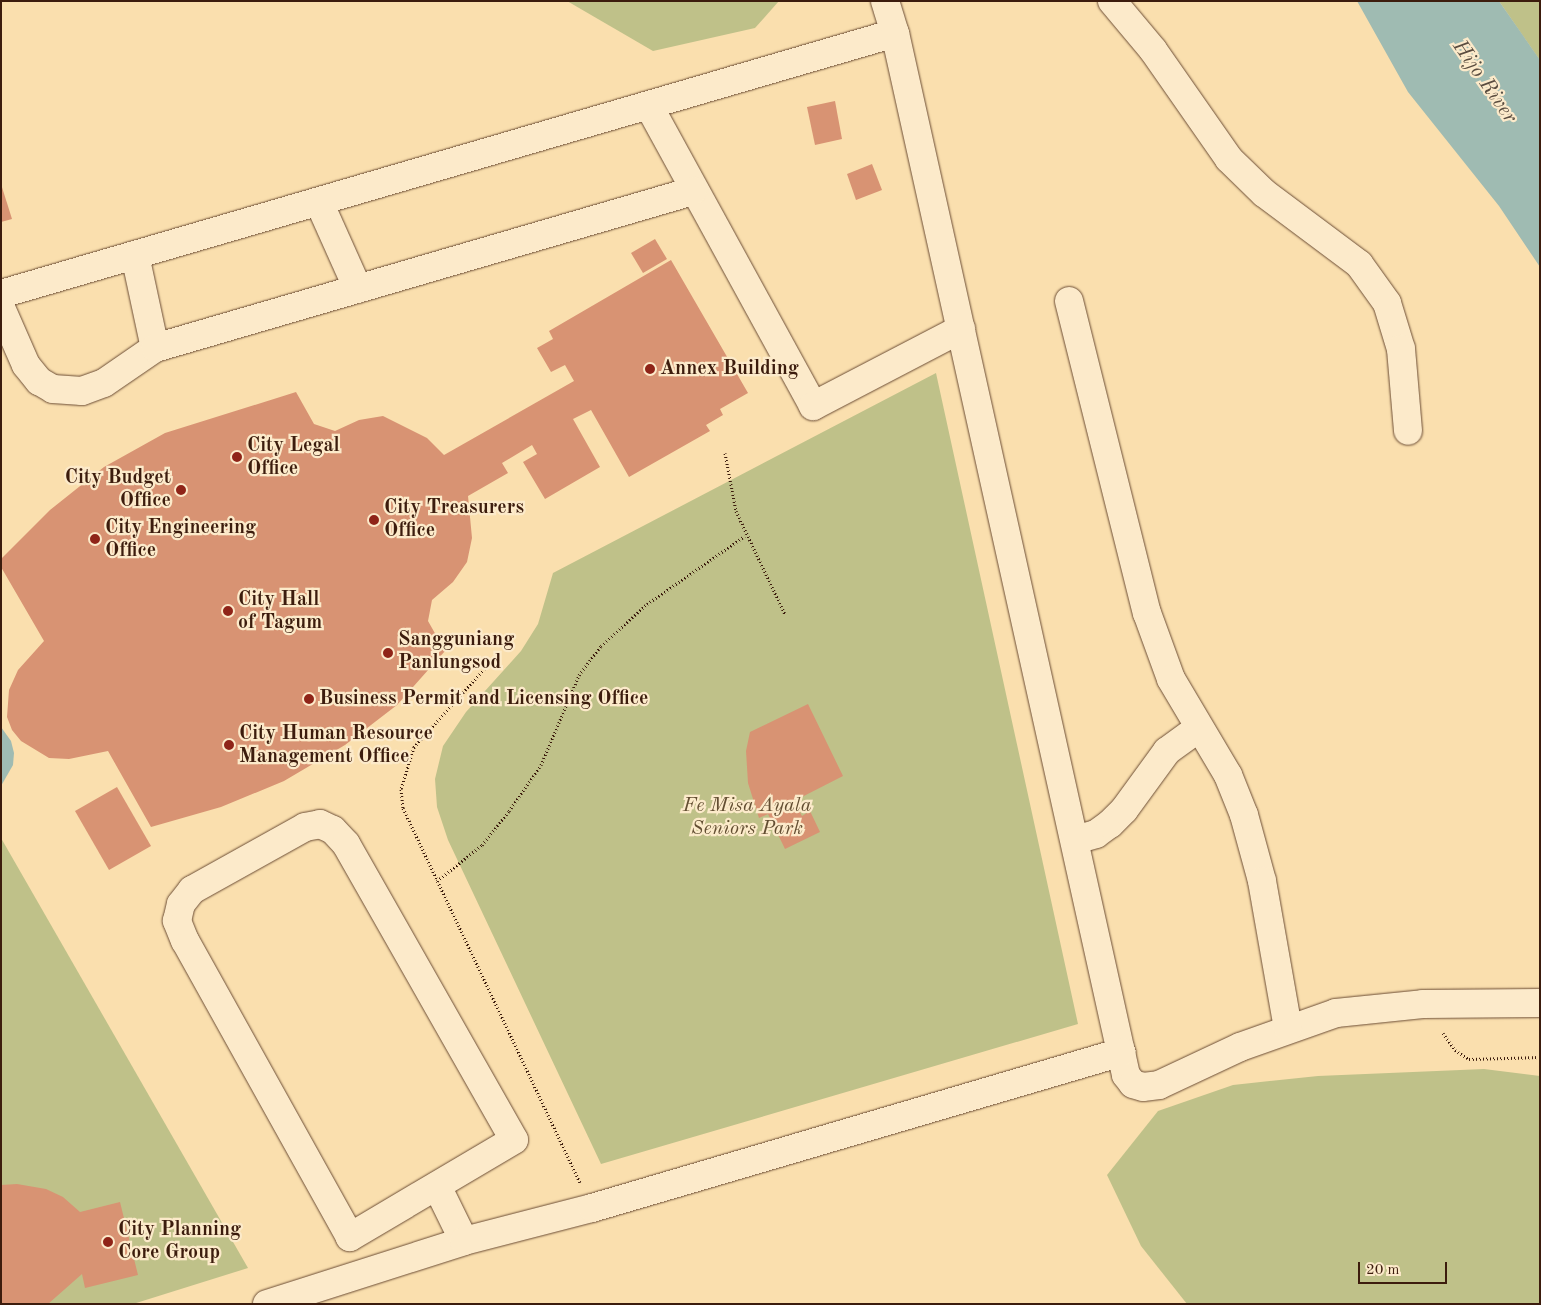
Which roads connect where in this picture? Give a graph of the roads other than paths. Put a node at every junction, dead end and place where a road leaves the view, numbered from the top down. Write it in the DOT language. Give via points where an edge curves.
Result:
graph roads {
  1 [pos="886,1"];
  2 [pos="1112,1"];
  3 [pos="895,33"];
  4 [pos="649,106"];
  5 [pos="693,191"];
  6 [pos="319,202"];
  7 [pos="135,255"];
  8 [pos="358,289"];
  9 [pos="1,294"];
  10 [pos="1069,300"];
  11 [pos="1,308"];
  12 [pos="961,329"];
  13 [pos="155,348"];
  14 [pos="1408,431"];
  15 [pos="1199,728"];
  16 [pos="1075,840"];
  17 [pos="1540,1003"];
  18 [pos="1288,1028"];
  19 [pos="1122,1052"];
  20 [pos="437,1186"];
  21 [pos="464,1241"];
  22 [pos="267,1304"];
  1 -- 3 [label="street"];
  2 -- 14 [label="street" via="1153,50 1229,159 1264,193 1359,264 1387,303 1401,349"];
  3 -- 4 [label="street"];
  3 -- 12 [label="street"];
  4 -- 5 [label="street"];
  4 -- 6 [label="street"];
  5 -- 8 [label="street"];
  5 -- 12 [label="street" via="814,406"];
  6 -- 7 [label="street"];
  6 -- 8 [label="street"];
  7 -- 9 [label="street"];
  7 -- 13 [label="street"];
  8 -- 13 [label="street"];
  10 -- 15 [label="street" via="1147,613 1170,679"];
  11 -- 13 [label="street" via="26,365 39,381 53,389 82,391 104,383"];
  12 -- 16 [label="street"];
  15 -- 16 [label="street" via="1167,751 1110,824 1096,834"];
  15 -- 18 [label="street" via="1228,775 1244,815 1262,881"];
  16 -- 19 [label="street"];
  17 -- 18 [label="street" via="1423,1004 1336,1013"];
  18 -- 19 [label="street" via="1159,1085 1143,1087 1133,1084 1126,1075"];
  19 -- 21 [label="street" via="592,1208"];
  20 -- 20 [label="street" via="514,1140 346,844 332,830 320,824 305,827 192,890 181,904 177,921 185,941 350,1237"];
  20 -- 21 [label="street"];
  21 -- 22 [label="street"];
}
